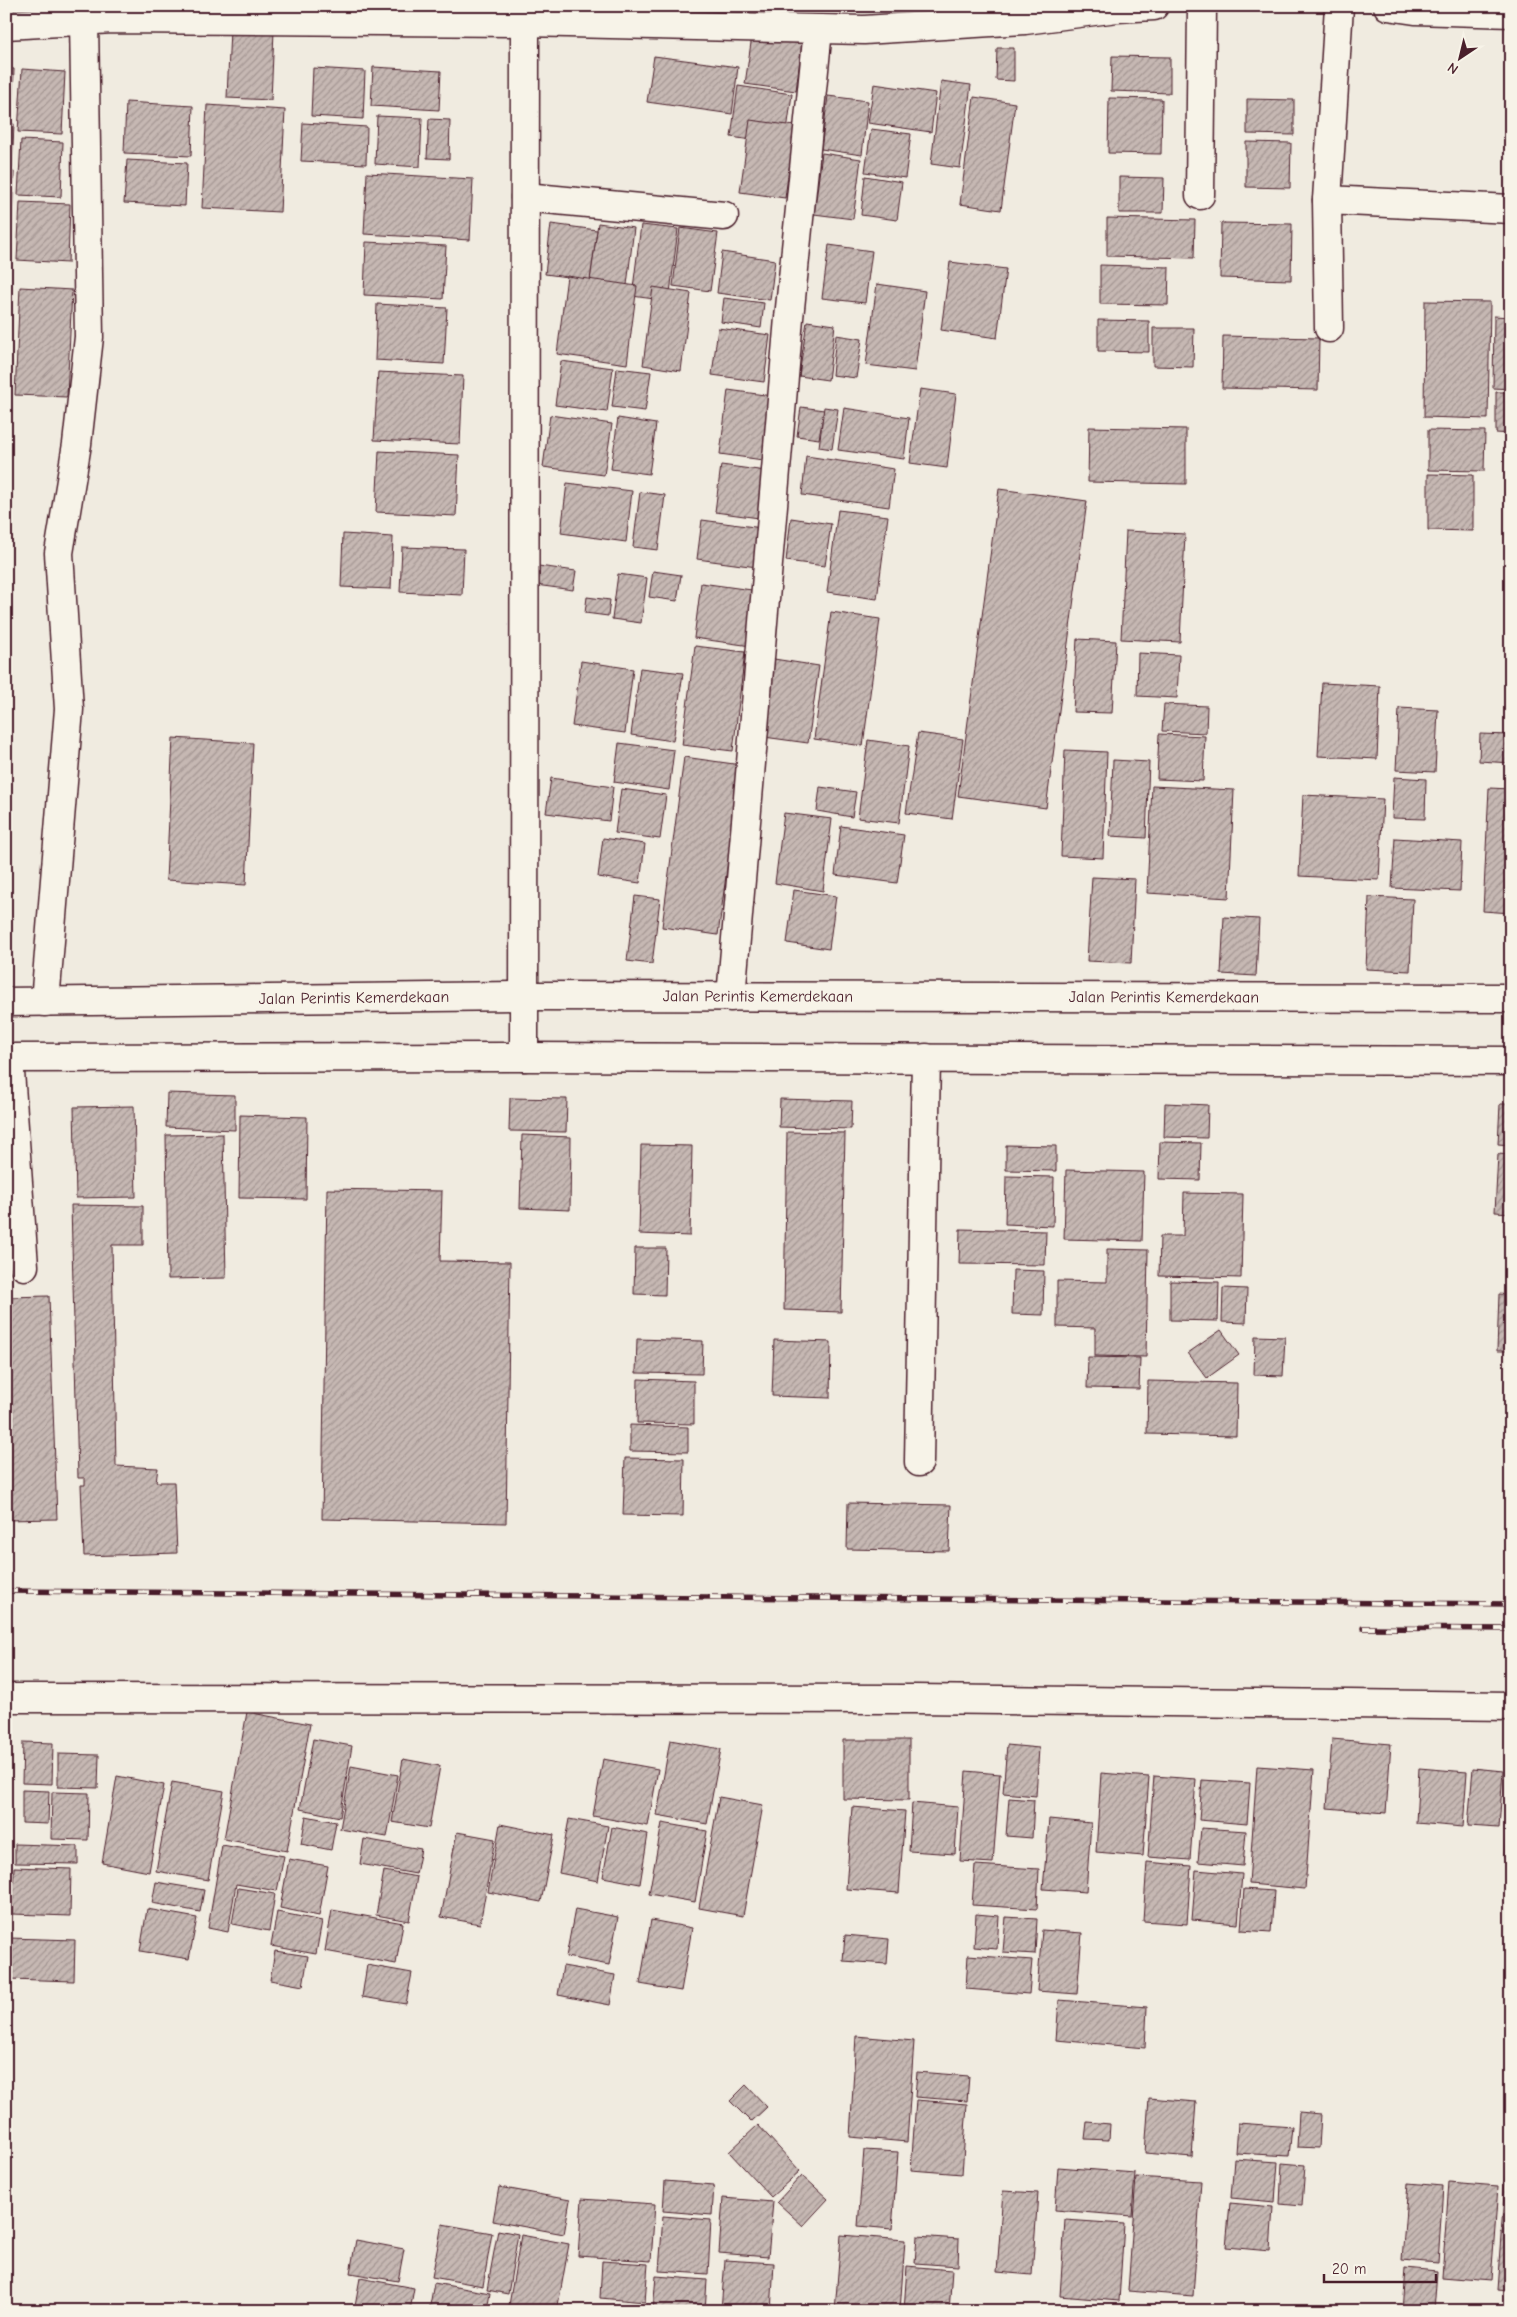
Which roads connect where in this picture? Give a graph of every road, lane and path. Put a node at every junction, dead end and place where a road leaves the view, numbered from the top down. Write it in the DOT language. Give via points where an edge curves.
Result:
graph roads {
  1 [pos="1154,6"];
  2 [pos="1202,6"];
  3 [pos="1339,6"];
  4 [pos="1388,6"];
  5 [pos="1511,13"];
  6 [pos="525,14"];
  7 [pos="84,20"];
  8 [pos="6,25"];
  9 [pos="818,30"];
  10 [pos="1200,195"];
  11 [pos="525,197"];
  12 [pos="1327,200"];
  13 [pos="1511,209"];
  14 [pos="724,216"];
  15 [pos="1328,328"];
  16 [pos="523,996"];
  17 [pos="731,996"];
  18 [pos="1511,998"];
  19 [pos="6,1002"];
  20 [pos="45,1002"];
  21 [pos="524,1057"];
  22 [pos="7,1058"];
  23 [pos="926,1058"];
  24 [pos="1511,1061"];
  25 [pos="24,1266"];
  26 [pos="919,1462"];
  27 [pos="6,1698"];
  28 [pos="1511,1706"];
  1 -- 9 [label="street" via="1025,20"];
  2 -- 10 [label="street"];
  3 -- 12 [label="street"];
  4 -- 5 [label="street"];
  6 -- 7 [label="street"];
  6 -- 9 [label="street"];
  6 -- 11 [label="street"];
  7 -- 8 [label="street"];
  7 -- 20 [label="street" via="90,337 59,553 69,709"];
  9 -- 17 [label="street" via="789,318"];
  11 -- 14 [label="street"];
  11 -- 16 [label="street"];
  12 -- 13 [label="street"];
  12 -- 15 [label="street"];
  16 -- 17 [label="street, Jalan Perintis Kemerdekaan"];
  16 -- 20 [label="street, Jalan Perintis Kemerdekaan"];
  16 -- 21 [label="street"];
  17 -- 18 [label="street, Jalan Perintis Kemerdekaan"];
  19 -- 20 [label="street, Jalan Perintis Kemerdekaan"];
  21 -- 22 [label="street"];
  21 -- 23 [label="street"];
  22 -- 25 [label="street"];
  23 -- 24 [label="street"];
  23 -- 26 [label="street"];
  27 -- 28 [label="street" via="914,1699"];
}
